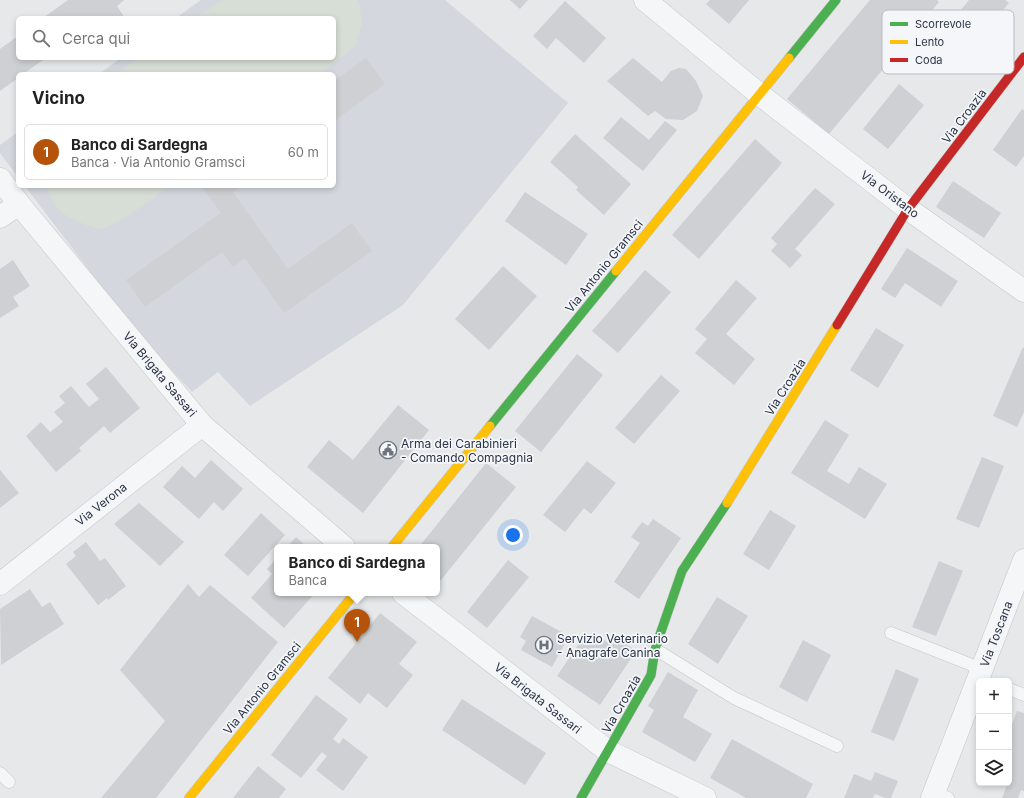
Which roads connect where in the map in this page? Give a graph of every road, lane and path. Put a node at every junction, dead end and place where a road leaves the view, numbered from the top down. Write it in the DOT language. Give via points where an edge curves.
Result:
graph roads {
  1 [pos="645,0"];
  2 [pos="836,0"];
  3 [pos="1024,57"];
  4 [pos="1014,70"];
  5 [pos="1011,74"];
  6 [pos="759,94"];
  7 [pos="0,178"];
  8 [pos="19,204"];
  9 [pos="908,209"];
  10 [pos="0,217"];
  11 [pos="1024,291"];
  12 [pos="202,424"];
  13 [pos="341,544"];
  14 [pos="394,544"];
  15 [pos="1024,560"];
  16 [pos="0,584"];
  17 [pos="353,596"];
  18 [pos="407,596"];
  19 [pos="891,634"];
  20 [pos="655,649"];
  21 [pos="982,676"];
  22 [pos="1012,690"];
  23 [pos="1024,695"];
  24 [pos="837,746"];
  25 [pos="608,751"];
  26 [pos="0,773"];
  27 [pos="9,782"];
  28 [pos="938,796"];
  29 [pos="188,798"];
  30 [pos="581,798"];
  31 [pos="705,798"];
  1 -- 6 [label="street, Via Oristano"];
  2 -- 6 [label="street, Via Antonio Gramsci"];
  3 -- 4 [label="street, Via Croazia"];
  5 -- 9 [label="street, Via Croazia"];
  6 -- 9 [label="street, Via Oristano"];
  6 -- 14 [label="street, Via Antonio Gramsci"];
  7 -- 8 [label="street, Via Brigata Sassari"];
  8 -- 10 [label="street"];
  8 -- 12 [label="street, Via Brigata Sassari"];
  9 -- 11 [label="street, Via Oristano"];
  9 -- 20 [label="street, Via Croazia" via="746,473 682,571"];
  12 -- 13 [label="street, Via Brigata Sassari"];
  12 -- 16 [label="street, Via Verona"];
  15 -- 21 [label="street, Via Toscana"];
  17 -- 29 [label="street, Via Antonio Gramsci"];
  18 -- 25 [label="street, Via Brigata Sassari"];
  19 -- 21 [label="lane"];
  20 -- 24 [label="lane" via="734,698"];
  20 -- 25 [label="street, Via Croazia" via="651,675"];
  21 -- 28 [label="street, Via Toscana"];
  22 -- 23 [label="lane"];
  25 -- 30 [label="street, Via Croazia"];
  25 -- 31 [label="street, Via Brigata Sassari"];
  26 -- 27 [label="lane"];
}
